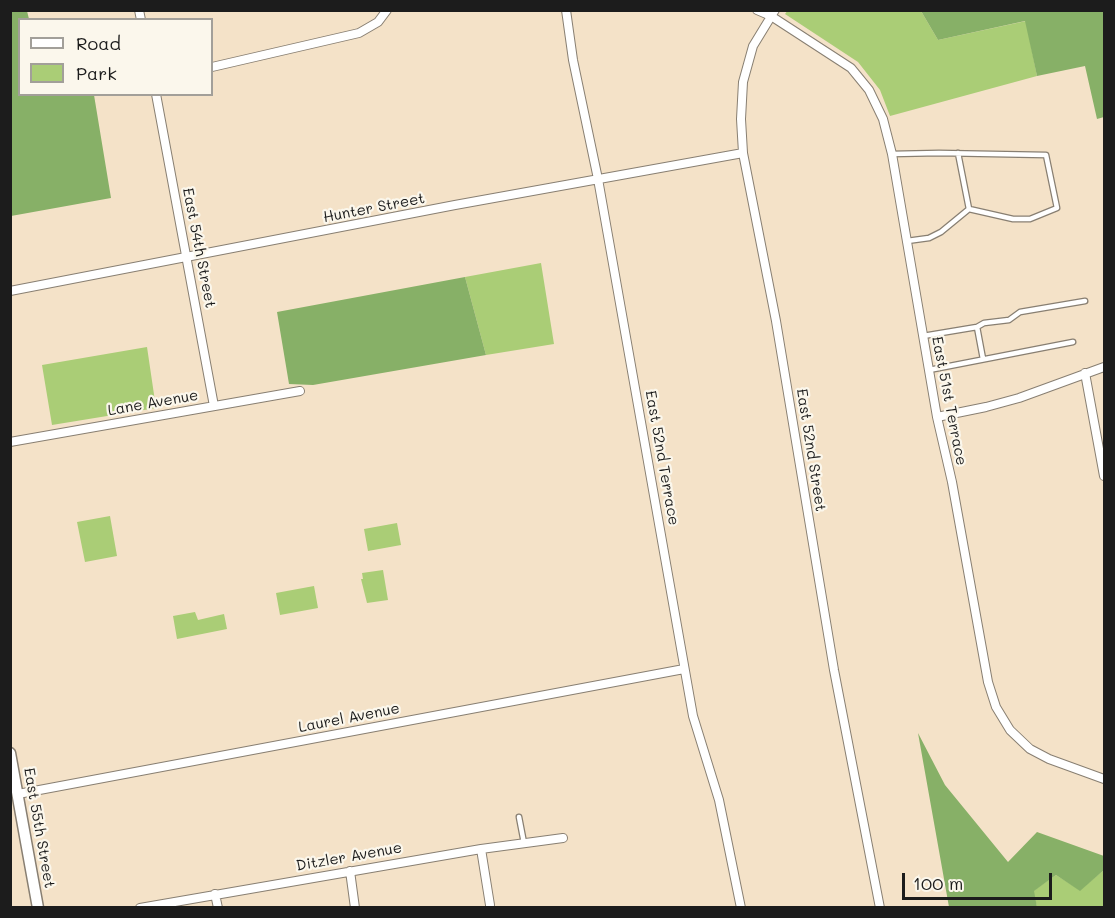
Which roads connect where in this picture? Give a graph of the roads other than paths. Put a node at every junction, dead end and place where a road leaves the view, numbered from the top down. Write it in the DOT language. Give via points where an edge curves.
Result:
graph roads {
  1 [pos="387,10"];
  2 [pos="566,10"];
  3 [pos="757,10"];
  4 [pos="773,13"];
  5 [pos="213,67"];
  6 [pos="156,96"];
  7 [pos="743,153"];
  8 [pos="958,153"];
  9 [pos="892,154"];
  10 [pos="598,179"];
  11 [pos="969,208"];
  12 [pos="907,242"];
  13 [pos="187,258"];
  14 [pos="10,291"];
  15 [pos="1085,301"];
  16 [pos="977,327"];
  17 [pos="923,336"];
  18 [pos="1073,342"];
  19 [pos="983,359"];
  20 [pos="1104,367"];
  21 [pos="929,370"];
  22 [pos="1085,373"];
  23 [pos="300,391"];
  24 [pos="214,406"];
  25 [pos="937,417"];
  26 [pos="10,442"];
  27 [pos="1104,476"];
  28 [pos="684,669"];
  29 [pos="10,753"];
  30 [pos="1104,779"];
  31 [pos="18,794"];
  32 [pos="519,817"];
  33 [pos="563,838"];
  34 [pos="524,843"];
  35 [pos="480,849"];
  36 [pos="350,871"];
  37 [pos="215,894"];
  38 [pos="490,905"];
  39 [pos="38,908"];
  40 [pos="140,908"];
  41 [pos="218,908"];
  42 [pos="355,908"];
  43 [pos="741,908"];
  44 [pos="880,908"];
  1 -- 5 [label="street" via="378,22 359,33"];
  2 -- 10 [label="street, East 52nd Terrace"];
  3 -- 4 [label="street"];
  4 -- 7 [label="street, East 52nd Street" via="753,46 743,82"];
  4 -- 9 [label="street, East 51st Terrace" via="851,68 869,90 883,119"];
  6 -- 13 [label="street, East 54th Street"];
  7 -- 10 [label="street, Hunter Street"];
  7 -- 44 [label="street, East 52nd Street"];
  8 -- 9 [label="lane"];
  8 -- 11 [label="lane"];
  8 -- 11 [label="lane" via="1046,155 1056,208 1030,219 1013,219"];
  9 -- 12 [label="street, East 51st Terrace"];
  10 -- 13 [label="street, Hunter Street"];
  10 -- 28 [label="street, East 52nd Terrace"];
  11 -- 12 [label="lane" via="941,232"];
  12 -- 17 [label="street, East 51st Terrace"];
  13 -- 14 [label="street, Hunter Street"];
  13 -- 24 [label="street, East 54th Street"];
  15 -- 16 [label="lane" via="1020,312 1009,320"];
  16 -- 17 [label="lane"];
  16 -- 19 [label="lane"];
  17 -- 21 [label="street, East 51st Terrace"];
  18 -- 19 [label="lane"];
  19 -- 21 [label="lane"];
  20 -- 22 [label="street"];
  21 -- 25 [label="street, East 51st Terrace"];
  22 -- 25 [label="street" via="1008,401"];
  22 -- 27 [label="street"];
  23 -- 24 [label="street, Lane Avenue"];
  24 -- 26 [label="street, Lane Avenue"];
  25 -- 30 [label="street, East 51st Terrace" via="996,708 1010,730 1030,748"];
  28 -- 31 [label="street, Laurel Avenue"];
  28 -- 43 [label="street, East 52nd Terrace" via="693,716 719,800"];
  29 -- 31 [label="street, East 55th Street"];
  31 -- 39 [label="street, East 55th Street"];
  32 -- 34 [label="lane"];
  33 -- 34 [label="street, Ditzler Avenue"];
  34 -- 35 [label="street, Ditzler Avenue"];
  35 -- 36 [label="street, Ditzler Avenue"];
  35 -- 38 [label="street"];
  36 -- 37 [label="street, Ditzler Avenue"];
  36 -- 42 [label="street"];
  37 -- 40 [label="street, Ditzler Avenue"];
  37 -- 41 [label="street"];
}
